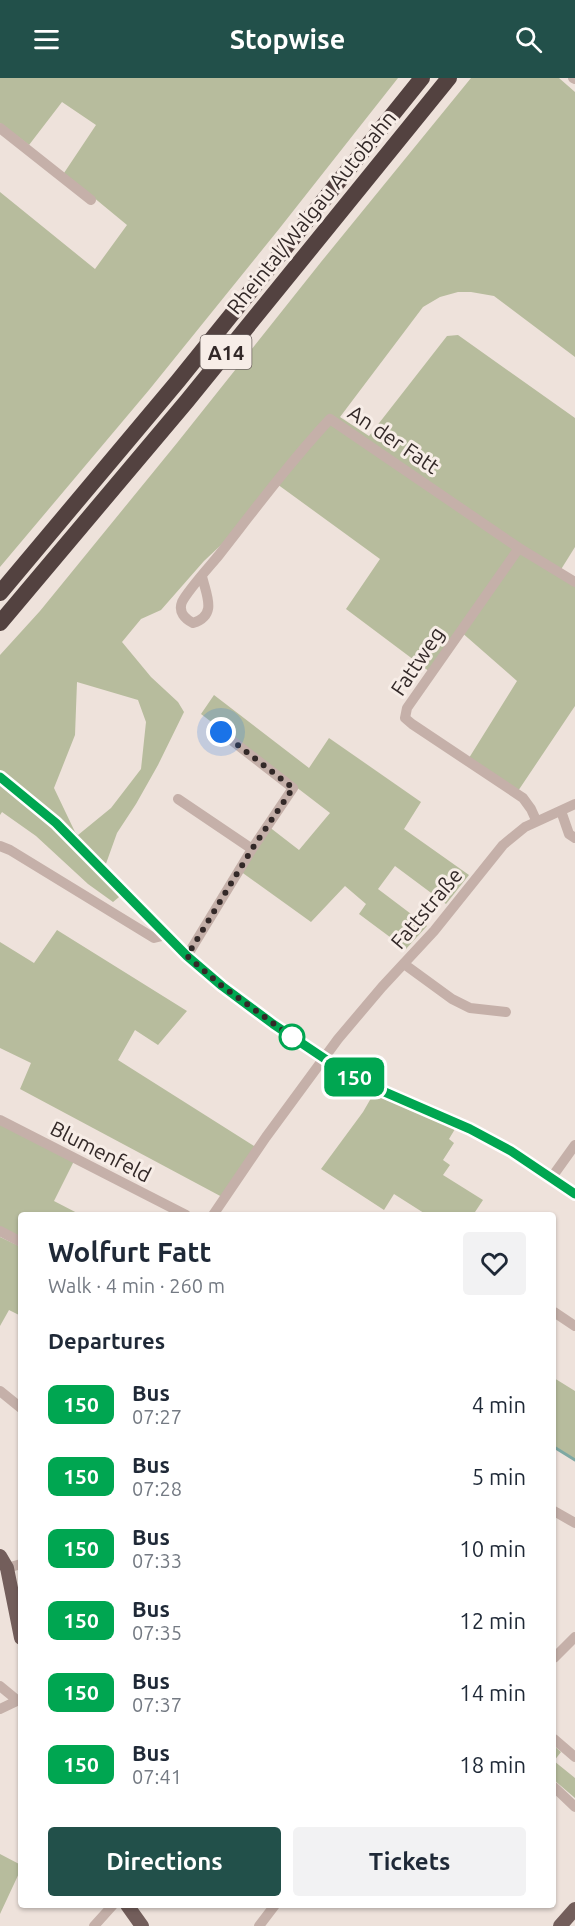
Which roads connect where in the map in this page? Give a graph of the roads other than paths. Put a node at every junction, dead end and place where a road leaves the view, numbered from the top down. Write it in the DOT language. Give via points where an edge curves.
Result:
graph roads {
  1 [pos="422,78"];
  2 [pos="449,78"];
  3 [pos="0,128"];
  4 [pos="91,200"];
  5 [pos="519,548"];
  6 [pos="202,576"];
  7 [pos="575,582"];
  8 [pos="0,593"];
  9 [pos="0,623"];
  10 [pos="221,732"];
  11 [pos="0,777"];
  12 [pos="178,799"];
  13 [pos="575,804"];
  14 [pos="561,811"];
  15 [pos="536,820"];
  16 [pos="575,838"];
  17 [pos="0,846"];
  18 [pos="252,849"];
  19 [pos="166,935"];
  20 [pos="187,956"];
  21 [pos="404,964"];
  22 [pos="506,1012"];
  23 [pos="324,1059"];
  24 [pos="0,1120"];
  25 [pos="575,1146"];
  26 [pos="552,1178"];
  27 [pos="575,1193"];
  28 [pos="180,1212"];
  29 [pos="215,1212"];
  30 [pos="0,1232"];
  31 [pos="18,1241"];
  32 [pos="556,1313"];
  33 [pos="575,1326"];
  34 [pos="0,1391"];
  35 [pos="18,1406"];
  36 [pos="556,1512"];
  37 [pos="575,1522"];
  38 [pos="4,1562"];
  39 [pos="18,1625"];
  40 [pos="575,1636"];
  41 [pos="556,1656"];
  42 [pos="0,1686"];
  43 [pos="18,1698"];
  44 [pos="18,1700"];
  45 [pos="0,1710"];
  46 [pos="556,1741"];
  47 [pos="575,1756"];
  48 [pos="556,1789"];
  49 [pos="575,1807"];
  50 [pos="109,1908"];
  51 [pos="129,1908"];
  52 [pos="273,1908"];
  53 [pos="575,1909"];
  54 [pos="94,1926"];
  55 [pos="142,1926"];
  56 [pos="259,1926"];
  57 [pos="560,1926"];
  1 -- 8 [label="highway, Rheintal/Walgau Autobahn / A14" via="178,381"];
  2 -- 9 [label="highway, Rheintal/Walgau Autobahn / A14" via="187,401"];
  3 -- 4 [label="street"];
  5 -- 6 [label="street, An der Fatt" via="330,419"];
  5 -- 7 [label="street, An der Fatt"];
  5 -- 15 [label="street, Fattweg" via="407,708 405,718 523,798"];
  10 -- 18 [label="street" via="293,788"];
  11 -- 19 [label="street" via="56,823"];
  12 -- 18 [label="street"];
  13 -- 14 [label="street, Fattstraße"];
  14 -- 15 [label="street, Fattstraße"];
  14 -- 16 [label="street" via="569,834"];
  15 -- 21 [label="street, Fattstraße" via="503,845"];
  17 -- 19 [label="street" via="154,938"];
  18 -- 20 [label="street"];
  19 -- 20 [label="street"];
  20 -- 23 [label="street"];
  21 -- 22 [label="street" via="470,1008"];
  21 -- 23 [label="street, Fattstraße"];
  23 -- 26 [label="street" via="364,1083 470,1129"];
  23 -- 29 [label="street, Fattstraße"];
  24 -- 28 [label="street, Blumenfeld"];
  25 -- 26 [label="street"];
  26 -- 27 [label="street"];
  30 -- 31 [label="street"];
  32 -- 33 [label="street"];
  34 -- 35 [label="street"];
  36 -- 37 [label="street"];
  38 -- 39 [label="main road"];
  40 -- 41 [label="street"];
  42 -- 43 [label="street"];
  44 -- 45 [label="street"];
  46 -- 47 [label="street"];
  48 -- 49 [label="street"];
  50 -- 54 [label="street"];
  51 -- 55 [label="main road"];
  52 -- 56 [label="street"];
  53 -- 57 [label="main road"];
}
